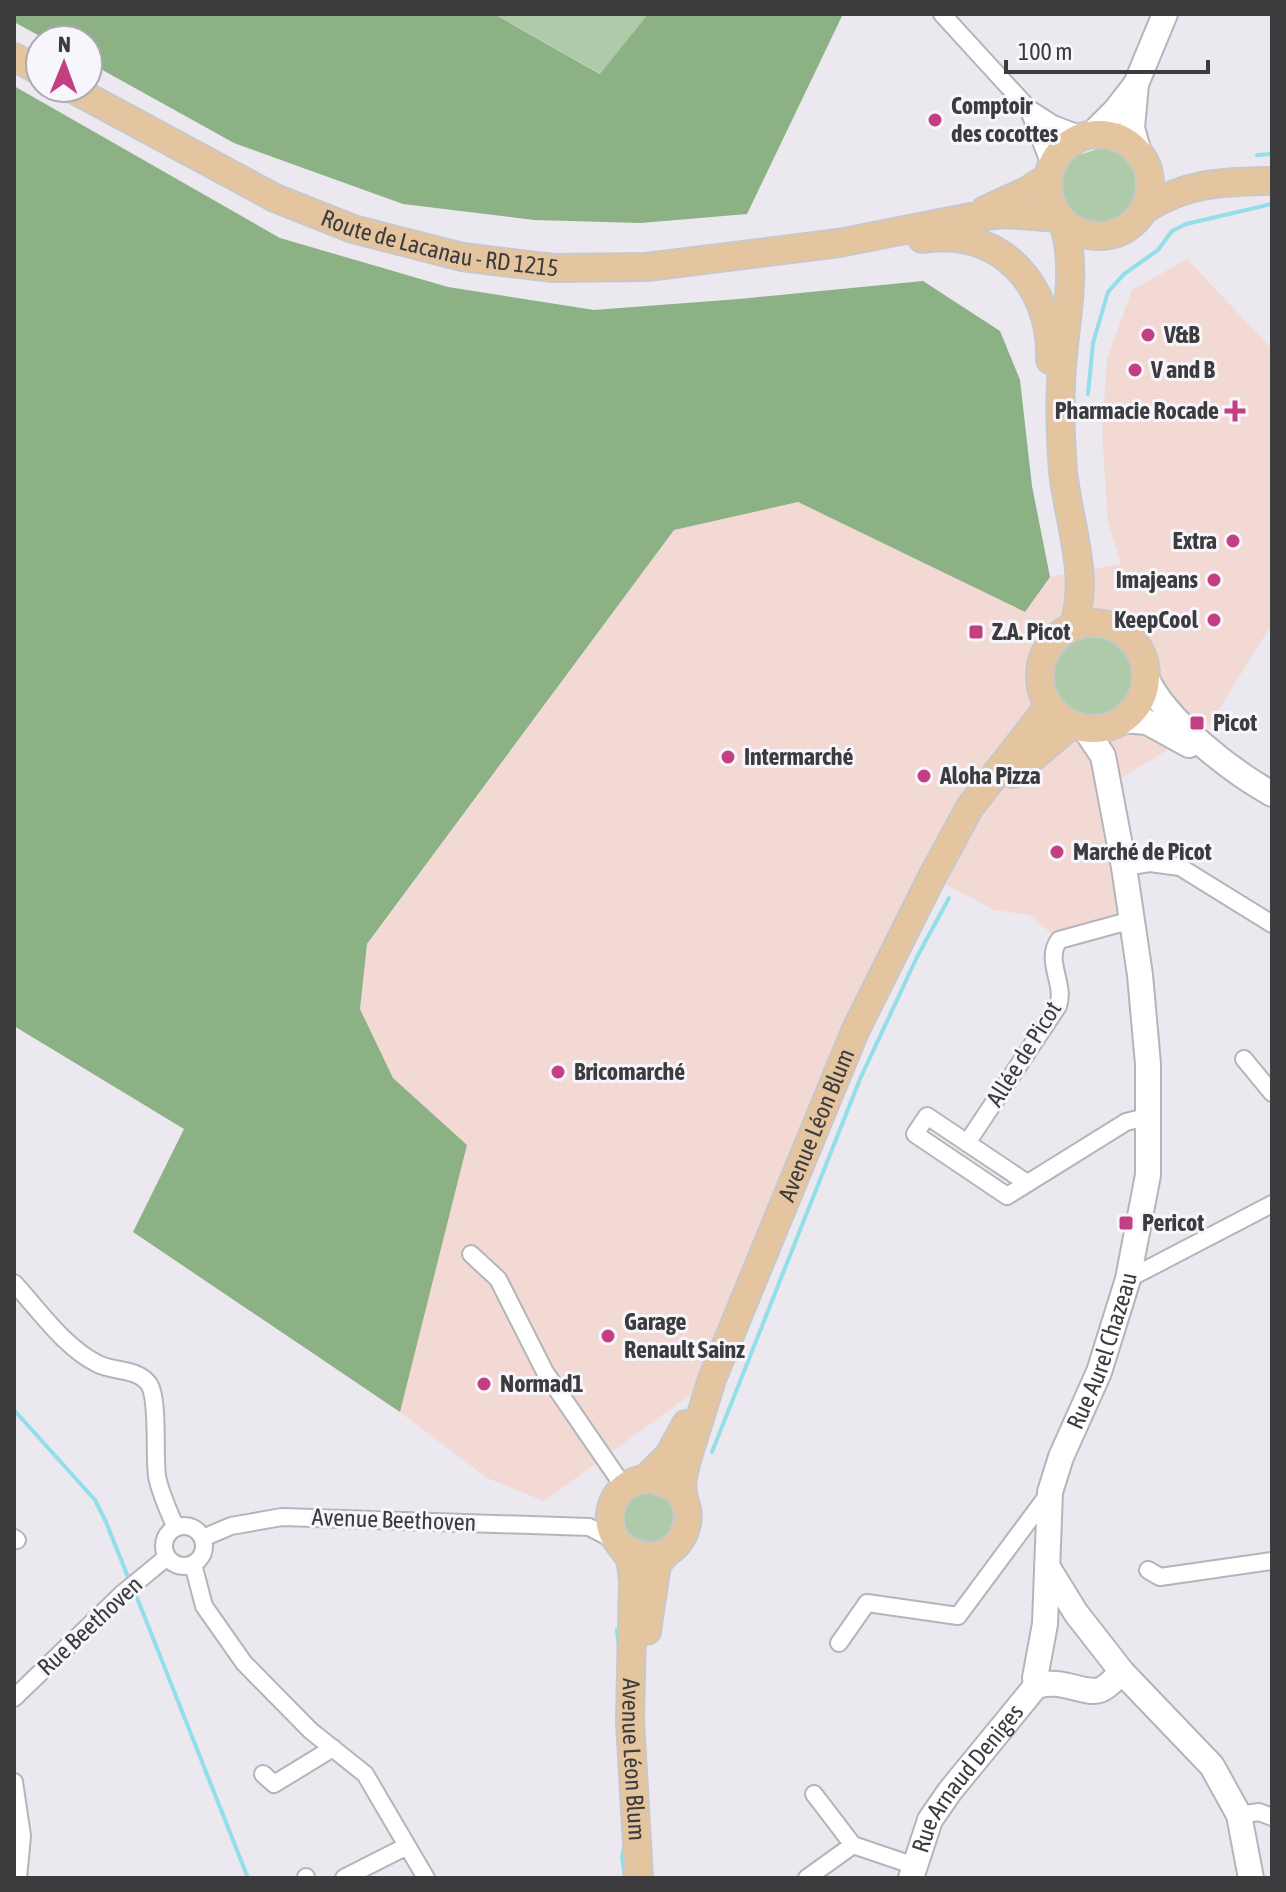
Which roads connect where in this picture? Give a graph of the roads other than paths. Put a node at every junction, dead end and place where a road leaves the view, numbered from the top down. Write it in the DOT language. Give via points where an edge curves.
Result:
graph roads {
  1 [pos="942,14"];
  2 [pos="1165,14"];
  3 [pos="1136,84"];
  4 [pos="101,104"];
  5 [pos="1028,108"];
  6 [pos="1089,135"];
  7 [pos="1143,160"];
  8 [pos="1050,172"];
  9 [pos="1272,181"];
  10 [pos="1218,182"];
  11 [pos="1145,209"];
  12 [pos="971,217"];
  13 [pos="1061,220"];
  14 [pos="1114,235"];
  15 [pos="839,243"];
  16 [pos="1070,297"];
  17 [pos="1064,473"];
  18 [pos="1072,522"];
  19 [pos="1073,627"];
  20 [pos="1117,629"];
  21 [pos="1146,677"];
  22 [pos="1049,706"];
  23 [pos="1118,722"];
  24 [pos="1078,727"];
  25 [pos="1103,756"];
  26 [pos="1236,772"];
  27 [pos="1272,794"];
  28 [pos="1124,867"];
  29 [pos="932,877"];
  30 [pos="1132,920"];
  31 [pos="1272,924"];
  32 [pos="1244,1059"];
  33 [pos="1272,1093"];
  34 [pos="1150,1116"];
  35 [pos="967,1143"];
  36 [pos="1027,1183"];
  37 [pos="1272,1204"];
  38 [pos="471,1254"];
  39 [pos="1128,1279"];
  40 [pos="14,1283"];
  41 [pos="712,1379"];
  42 [pos="628,1489"];
  43 [pos="1050,1492"];
  44 [pos="684,1500"];
  45 [pos="589,1527"];
  46 [pos="176,1528"];
  47 [pos="203,1538"];
  48 [pos="621,1545"];
  49 [pos="667,1553"];
  50 [pos="167,1557"];
  51 [pos="1272,1561"];
  52 [pos="193,1564"];
  53 [pos="1047,1566"];
  54 [pos="1148,1570"];
  55 [pos="839,1643"];
  56 [pos="1122,1672"];
  57 [pos="1036,1686"];
  58 [pos="14,1698"];
  59 [pos="333,1748"];
  60 [pos="263,1774"];
  61 [pos="14,1782"];
  62 [pos="814,1794"];
  63 [pos="1239,1815"];
  64 [pos="1272,1817"];
  65 [pos="853,1845"];
  66 [pos="407,1846"];
  67 [pos="913,1872"];
  68 [pos="18,1878"];
  69 [pos="344,1878"];
  70 [pos="426,1878"];
  71 [pos="639,1878"];
  72 [pos="653,1878"];
  73 [pos="807,1878"];
  74 [pos="1251,1878"];
  1 -- 5 [label="street"];
  2 -- 3 [label="street"];
  3 -- 6 [label="street"];
  3 -- 7 [label="street" via="1132,128"];
  4 -- 15 [label="main road, Route de Lacanau - RD 1215" via="275,198 353,229 462,257 553,268 647,267"];
  5 -- 6 [label="street" via="1053,124"];
  5 -- 8 [label="street"];
  6 -- 7 [label="main road" via="1118,138"];
  6 -- 8 [label="main road" via="1063,149"];
  7 -- 10 [label="main road"];
  7 -- 11 [label="main road" via="1150,181"];
  8 -- 12 [label="main road" via="1027,191"];
  8 -- 13 [label="main road" via="1051,204"];
  9 -- 10 [label="main road"];
  10 -- 11 [label="main road" via="1169,194"];
  11 -- 14 [label="main road"];
  12 -- 13 [label="main road" via="1006,214"];
  12 -- 15 [label="main road"];
  13 -- 14 [label="main road" via="1087,235"];
  13 -- 16 [label="main road" via="1068,239"];
  14 -- 16 [label="main road" via="1096,247"];
  15 -- 17 [label="main road" via="958,238 989,247 1029,279 1048,327 1047,405"];
  16 -- 17 [label="main road" via="1060,405"];
  17 -- 18 [label="main road"];
  18 -- 19 [label="main road" via="1081,601"];
  18 -- 20 [label="main road" via="1099,599"];
  19 -- 20 [label="main road"];
  19 -- 22 [label="main road" via="1060,635 1043,659 1040,682"];
  20 -- 21 [label="main road" via="1142,654"];
  21 -- 23 [label="main road" via="1142,698"];
  21 -- 26 [label="street" via="1160,703"];
  22 -- 24 [label="main road"];
  22 -- 29 [label="main road, Avenue Léon Blum" via="984,787"];
  23 -- 24 [label="main road" via="1100,729"];
  23 -- 25 [label="street"];
  23 -- 26 [label="street" via="1147,722"];
  24 -- 25 [label="street, Rue Aurel Chazeau"];
  24 -- 29 [label="main road, Avenue Léon Blum" via="1032,755 992,793"];
  25 -- 28 [label="street, Rue Aurel Chazeau"];
  26 -- 27 [label="street"];
  28 -- 30 [label="street, Rue Aurel Chazeau"];
  28 -- 31 [label="street" via="1180,867"];
  29 -- 41 [label="main road, Avenue Léon Blum" via="856,1029"];
  30 -- 34 [label="street, Rue Aurel Chazeau"];
  30 -- 35 [label="street, Allée de Picot" via="1059,940 1053,955 1061,991 1058,1006"];
  32 -- 33 [label="street"];
  34 -- 36 [label="street" via="1126,1122"];
  34 -- 39 [label="street, Rue Aurel Chazeau" via="1148,1175"];
  35 -- 36 [label="street"];
  35 -- 36 [label="street" via="927,1116 915,1134 1007,1196"];
  37 -- 39 [label="street"];
  38 -- 42 [label="street" via="498,1279 545,1372"];
  39 -- 43 [label="street, Rue Aurel Chazeau" via="1099,1372"];
  40 -- 46 [label="street" via="77,1351 100,1365 132,1372 149,1385 158,1480"];
  41 -- 42 [label="main road, Avenue Léon Blum" via="669,1455"];
  41 -- 44 [label="main road, Avenue Léon Blum" via="686,1463"];
  42 -- 44 [label="main road" via="668,1484"];
  42 -- 45 [label="street"];
  42 -- 48 [label="main road" via="610,1523"];
  43 -- 53 [label="street, Rue Aurel Chazeau"];
  43 -- 55 [label="street" via="958,1616 867,1603"];
  44 -- 49 [label="main road" via="688,1524"];
  45 -- 47 [label="street, Avenue Beethoven" via="282,1517 231,1526"];
  45 -- 48 [label="street, Avenue Beethoven"];
  46 -- 47 [label="street" via="188,1526"];
  46 -- 50 [label="street" via="166,1537"];
  47 -- 52 [label="street" via="202,1556"];
  48 -- 49 [label="main road" via="644,1557"];
  48 -- 71 [label="main road, Avenue Léon Blum" via="633,1581 630,1721"];
  49 -- 72 [label="main road, Avenue Léon Blum" via="657,1564 652,1583 645,1651"];
  50 -- 52 [label="street" via="181,1566"];
  50 -- 58 [label="street, Rue Beethoven" via="135,1581"];
  51 -- 54 [label="street" via="1160,1577"];
  52 -- 59 [label="street" via="204,1606 244,1663"];
  53 -- 56 [label="street"];
  53 -- 57 [label="street, Rue Arnaud Deniges"];
  56 -- 57 [label="street, Rue Arnaud Deniges" via="1093,1692 1062,1683"];
  56 -- 63 [label="street" via="1212,1766"];
  57 -- 67 [label="street, Rue Arnaud Deniges" via="930,1820"];
  59 -- 60 [label="street" via="274,1784"];
  59 -- 66 [label="street" via="365,1774"];
  61 -- 68 [label="street" via="22,1836"];
  62 -- 65 [label="street"];
  63 -- 64 [label="street" via="1259,1812"];
  63 -- 74 [label="street"];
  65 -- 67 [label="street"];
  65 -- 73 [label="street"];
  66 -- 69 [label="street"];
  66 -- 70 [label="street"];
}
